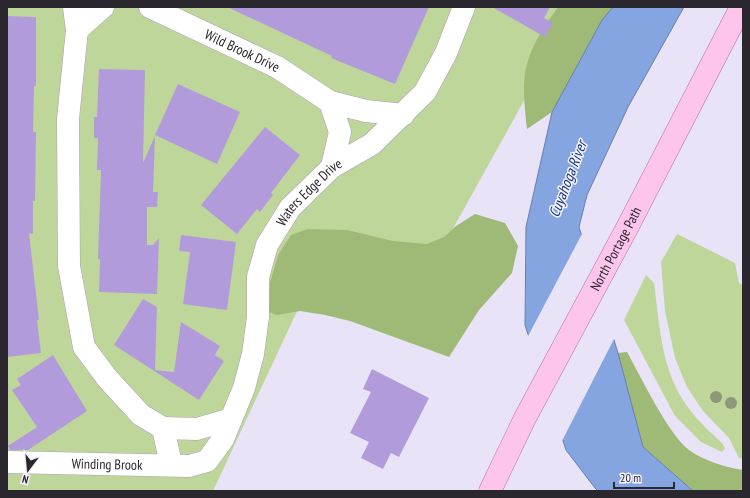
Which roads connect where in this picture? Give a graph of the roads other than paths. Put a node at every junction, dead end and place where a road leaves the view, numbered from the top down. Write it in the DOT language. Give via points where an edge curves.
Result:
graph roads {
  1 [pos="74,7"];
  2 [pos="103,7"];
  3 [pos="150,7"];
  4 [pos="464,7"];
  5 [pos="741,7"];
  6 [pos="77,30"];
  7 [pos="330,102"];
  8 [pos="403,115"];
  9 [pos="332,167"];
  10 [pos="231,419"];
  11 [pos="163,428"];
  12 [pos="206,461"];
  13 [pos="7,462"];
  14 [pos="171,464"];
  15 [pos="490,491"];
  1 -- 6 [label="street"];
  2 -- 6 [label="street"];
  3 -- 7 [label="street, Wild Brook Drive" via="277,67"];
  4 -- 8 [label="street, Waters Edge Drive" via="446,53 425,92"];
  5 -- 15 [label="main road, North Portage Path" via="525,418"];
  6 -- 11 [label="street" via="68,119 69,266 84,347 107,378 141,415"];
  7 -- 8 [label="street, Wild Brook Drive" via="366,112"];
  7 -- 9 [label="street" via="340,132"];
  8 -- 9 [label="street, Waters Edge Drive" via="372,144"];
  9 -- 10 [label="street, Waters Edge Drive" via="290,208 267,245 258,277 258,318 253,354 244,388"];
  10 -- 11 [label="street" via="197,429"];
  10 -- 12 [label="street, Waters Edge Drive" via="223,439"];
  11 -- 14 [label="street"];
  12 -- 14 [label="street, Winding Brook" via="189,466"];
  13 -- 14 [label="street, Winding Brook"];
}
